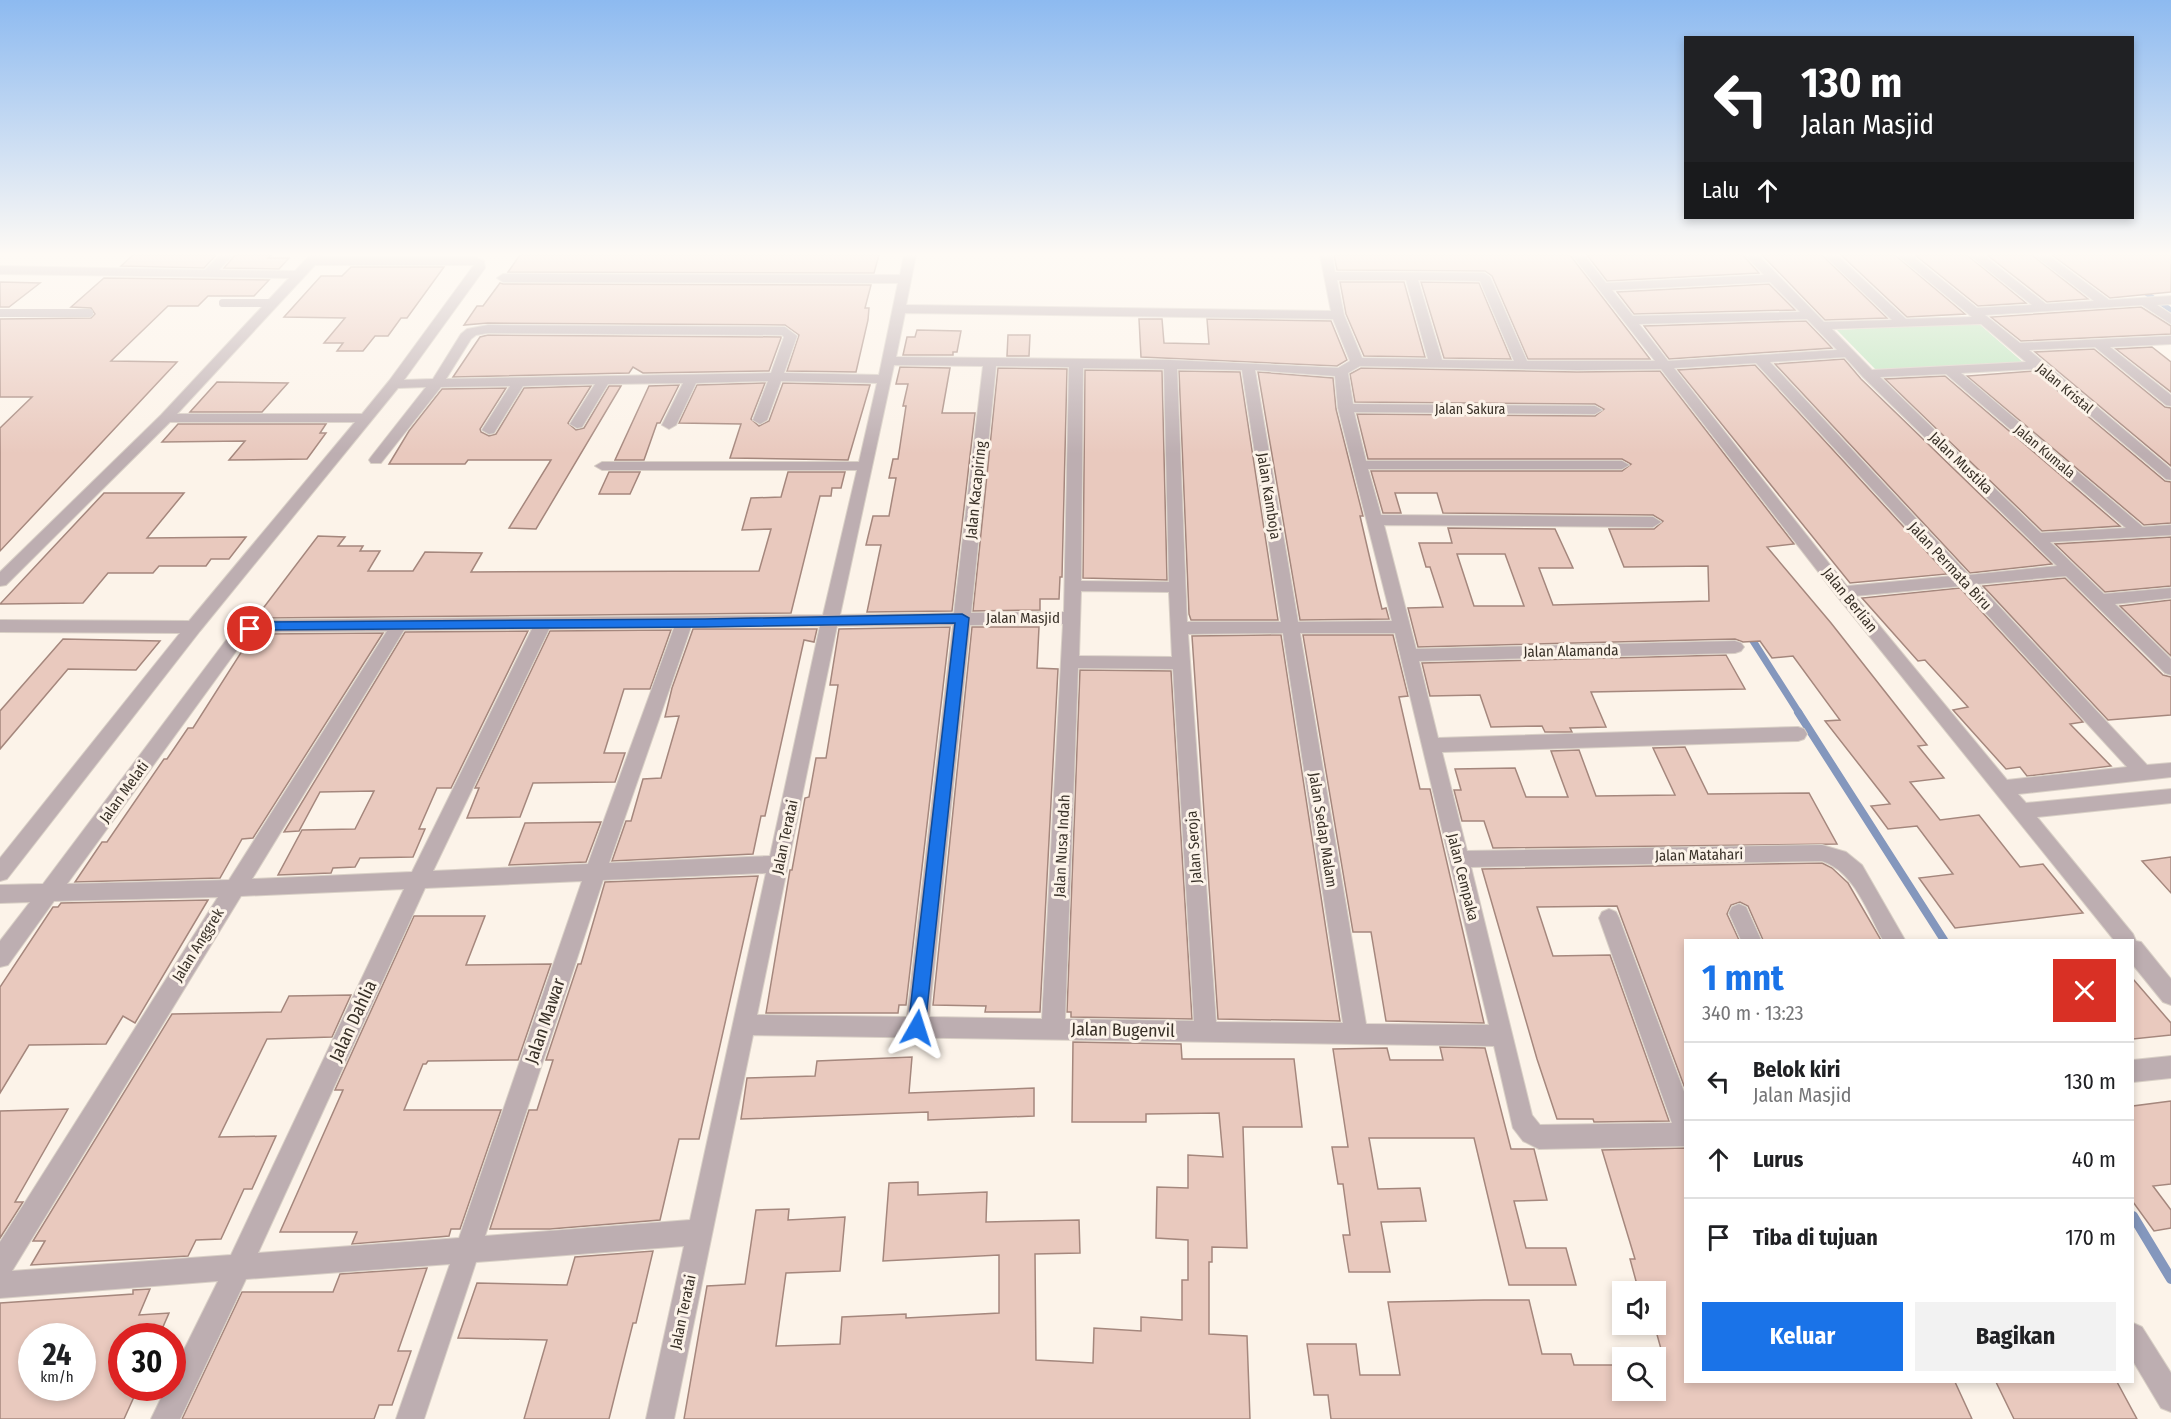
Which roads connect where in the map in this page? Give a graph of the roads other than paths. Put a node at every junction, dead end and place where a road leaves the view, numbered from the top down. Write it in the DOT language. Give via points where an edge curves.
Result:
graph roads {
  1 [pos="256,321"];
  2 [pos="440,321"];
  3 [pos="896,321"];
  4 [pos="1341,321"];
  5 [pos="1424,321"];
  6 [pos="1504,321"];
  7 [pos="1631,321"];
  8 [pos="1816,321"];
  9 [pos="1901,321"];
  10 [pos="1930,321"];
  11 [pos="1985,321"];
  12 [pos="1904,324"];
  13 [pos="1821,326"];
  14 [pos="2171,340"];
  15 [pos="2099,344"];
  16 [pos="2017,347"];
  17 [pos="1847,353"];
  18 [pos="1759,358"];
  19 [pos="990,362"];
  20 [pos="1357,362"];
  21 [pos="1076,363"];
  22 [pos="1436,363"];
  23 [pos="1170,364"];
  24 [pos="1522,364"];
  25 [pos="1662,364"];
  26 [pos="2037,365"];
  27 [pos="1248,366"];
  28 [pos="887,370"];
  29 [pos="1949,370"];
  30 [pos="1341,372"];
  31 [pos="1868,374"];
  32 [pos="778,377"];
  33 [pos="520,380"];
  34 [pos="604,380"];
  35 [pos="691,380"];
  36 [pos="432,383"];
  37 [pos="394,384"];
  38 [pos="2171,389"];
  39 [pos="2156,390"];
  40 [pos="2171,402"];
  41 [pos="1345,408"];
  42 [pos="1595,410"];
  43 [pos="166,418"];
  44 [pos="364,418"];
  45 [pos="760,420"];
  46 [pos="577,424"];
  47 [pos="669,425"];
  48 [pos="489,430"];
  49 [pos="376,460"];
  50 [pos="1359,465"];
  51 [pos="1622,465"];
  52 [pos="602,466"];
  53 [pos="866,466"];
  54 [pos="2171,476"];
  55 [pos="1375,520"];
  56 [pos="1653,522"];
  57 [pos="2171,530"];
  58 [pos="2140,532"];
  59 [pos="2039,538"];
  60 [pos="2072,570"];
  61 [pos="1962,579"];
  62 [pos="0,581"];
  63 [pos="1072,586"];
  64 [pos="1177,587"];
  65 [pos="1843,592"];
  66 [pos="2171,593"];
  67 [pos="2100,600"];
  68 [pos="962,618"];
  69 [pos="1071,618"];
  70 [pos="830,621"];
  71 [pos="684,623"];
  72 [pos="543,624"];
  73 [pos="0,626"];
  74 [pos="398,626"];
  75 [pos="1290,626"];
  76 [pos="194,627"];
  77 [pos="1400,627"];
  78 [pos="1179,628"];
  79 [pos="250,629"];
  80 [pos="1735,647"];
  81 [pos="1407,655"];
  82 [pos="1070,662"];
  83 [pos="1181,663"];
  84 [pos="2171,669"];
  85 [pos="1798,734"];
  86 [pos="1429,745"];
  87 [pos="2171,770"];
  88 [pos="2143,773"];
  89 [pos="2001,788"];
  90 [pos="2171,796"];
  91 [pos="2021,812"];
  92 [pos="1458,859"];
  93 [pos="779,864"];
  94 [pos="596,871"];
  95 [pos="0,873"];
  96 [pos="419,878"];
  97 [pos="233,888"];
  98 [pos="43,892"];
  99 [pos="0,894"];
  100 [pos="1739,914"];
  101 [pos="1609,918"];
  102 [pos="1752,939"];
  103 [pos="1893,939"];
  104 [pos="2125,939"];
  105 [pos="2134,950"];
  106 [pos="0,958"];
  107 [pos="2171,995"];
  108 [pos="744,1025"];
  109 [pos="917,1028"];
  110 [pos="1053,1029"];
  111 [pos="1206,1032"];
  112 [pos="1356,1034"];
  113 [pos="1503,1036"];
  114 [pos="2171,1066"];
  115 [pos="2134,1071"];
  116 [pos="1684,1124"];
  117 [pos="1684,1134"];
  118 [pos="701,1232"];
  119 [pos="467,1248"];
  120 [pos="0,1266"];
  121 [pos="239,1266"];
  122 [pos="0,1285"];
  123 [pos="2134,1338"];
  124 [pos="2171,1398"];
  125 [pos="165,1419"];
  126 [pos="410,1419"];
  127 [pos="660,1419"];
  1 -- 43 [label="street"];
  2 -- 37 [label="street"];
  3 -- 28 [label="street, Jalan Teratai"];
  4 -- 20 [label="street"];
  5 -- 22 [label="street"];
  6 -- 24 [label="street"];
  7 -- 25 [label="street, Jalan Berlian"];
  8 -- 13 [label="street, Jalan Mustika"];
  9 -- 12 [label="street"];
  10 -- 12 [label="street"];
  11 -- 16 [label="street, Jalan Kristal"];
  12 -- 13 [label="street"];
  13 -- 17 [label="street, Jalan Mustika"];
  14 -- 15 [label="street"];
  15 -- 16 [label="street"];
  15 -- 39 [label="street"];
  16 -- 26 [label="street, Jalan Kristal"];
  17 -- 18 [label="street"];
  17 -- 31 [label="street, Jalan Mustika"];
  18 -- 25 [label="street"];
  18 -- 61 [label="street, Jalan Permata Biru"];
  19 -- 21 [label="street"];
  19 -- 28 [label="street"];
  19 -- 68 [label="street, Jalan Kacapiring"];
  20 -- 22 [label="street"];
  20 -- 30 [label="street"];
  21 -- 23 [label="street"];
  21 -- 63 [label="street, Jalan Nusa Indah"];
  22 -- 24 [label="street"];
  23 -- 27 [label="street"];
  23 -- 64 [label="street, Jalan Seroja"];
  24 -- 25 [label="street"];
  25 -- 65 [label="street, Jalan Berlian"];
  26 -- 29 [label="street"];
  26 -- 54 [label="street, Jalan Kristal"];
  27 -- 30 [label="street"];
  27 -- 75 [label="street, Jalan Kamboja"];
  28 -- 32 [label="street"];
  28 -- 53 [label="street, Jalan Teratai"];
  29 -- 31 [label="street"];
  29 -- 58 [label="street, Jalan Kumala"];
  30 -- 41 [label="street"];
  31 -- 59 [label="street, Jalan Mustika"];
  32 -- 35 [label="street"];
  32 -- 36 [label="street" via="791,336 785,331 488,329 466,337"];
  32 -- 45 [label="street"];
  33 -- 34 [label="street"];
  33 -- 36 [label="street"];
  33 -- 48 [label="street"];
  34 -- 35 [label="street"];
  34 -- 46 [label="street"];
  35 -- 47 [label="street"];
  36 -- 37 [label="street"];
  36 -- 49 [label="street"];
  37 -- 44 [label="street"];
  38 -- 39 [label="street"];
  39 -- 40 [label="street"];
  41 -- 42 [label="street, Jalan Sakura"];
  41 -- 50 [label="street"];
  43 -- 44 [label="street"];
  43 -- 62 [label="street"];
  44 -- 76 [label="street"];
  50 -- 51 [label="street"];
  50 -- 55 [label="street"];
  52 -- 53 [label="street"];
  53 -- 70 [label="street, Jalan Teratai"];
  55 -- 56 [label="street"];
  55 -- 77 [label="street"];
  57 -- 58 [label="street"];
  58 -- 59 [label="street"];
  59 -- 60 [label="street, Jalan Mustika"];
  60 -- 61 [label="street"];
  60 -- 67 [label="street, Jalan Mustika"];
  61 -- 65 [label="street"];
  61 -- 88 [label="street, Jalan Permata Biru"];
  63 -- 64 [label="street"];
  63 -- 69 [label="street, Jalan Nusa Indah"];
  64 -- 78 [label="street, Jalan Seroja"];
  65 -- 89 [label="street, Jalan Berlian"];
  66 -- 67 [label="street"];
  67 -- 84 [label="street, Jalan Mustika"];
  68 -- 69 [label="street, Jalan Masjid"];
  68 -- 70 [label="street, Jalan Masjid"];
  68 -- 109 [label="street, Jalan Kacapiring"];
  69 -- 82 [label="street, Jalan Nusa Indah"];
  70 -- 71 [label="street, Jalan Masjid"];
  70 -- 93 [label="street, Jalan Teratai"];
  71 -- 72 [label="street, Jalan Masjid"];
  71 -- 94 [label="street, Jalan Mawar"];
  72 -- 74 [label="street, Jalan Masjid"];
  72 -- 96 [label="street, Jalan Dahlia"];
  73 -- 76 [label="street"];
  74 -- 79 [label="street, Jalan Masjid"];
  74 -- 97 [label="street, Jalan Anggrek"];
  75 -- 77 [label="street"];
  75 -- 78 [label="street"];
  75 -- 112 [label="street, Jalan Sedap Malam"];
  76 -- 95 [label="street"];
  77 -- 81 [label="street, Jalan Cempaka"];
  78 -- 83 [label="street, Jalan Seroja"];
  79 -- 98 [label="street, Jalan Melati" via="239,635"];
  80 -- 81 [label="street, Jalan Alamanda"];
  81 -- 86 [label="street, Jalan Cempaka"];
  82 -- 83 [label="street"];
  82 -- 110 [label="street, Jalan Nusa Indah"];
  83 -- 111 [label="street, Jalan Seroja"];
  85 -- 86 [label="street"];
  86 -- 92 [label="street, Jalan Cempaka"];
  87 -- 88 [label="street"];
  88 -- 89 [label="street"];
  89 -- 91 [label="street, Jalan Berlian"];
  90 -- 91 [label="street"];
  91 -- 104 [label="street, Jalan Berlian"];
  92 -- 103 [label="street, Jalan Matahari" via="1822,853 1839,858 1855,871"];
  92 -- 113 [label="street, Jalan Cempaka"];
  93 -- 94 [label="street"];
  93 -- 108 [label="street, Jalan Teratai"];
  94 -- 96 [label="street"];
  94 -- 119 [label="street, Jalan Mawar"];
  96 -- 97 [label="street"];
  96 -- 121 [label="street, Jalan Dahlia"];
  97 -- 98 [label="street"];
  97 -- 120 [label="street, Jalan Anggrek"];
  98 -- 99 [label="street"];
  98 -- 106 [label="street, Jalan Melati"];
  100 -- 102 [label="street"];
  101 -- 116 [label="street"];
  105 -- 107 [label="street"];
  108 -- 109 [label="street, Jalan Bugenvil"];
  108 -- 118 [label="street, Jalan Teratai"];
  109 -- 110 [label="street, Jalan Bugenvil"];
  110 -- 111 [label="street, Jalan Bugenvil"];
  111 -- 112 [label="street, Jalan Bugenvil"];
  112 -- 113 [label="street, Jalan Bugenvil"];
  113 -- 117 [label="street, Jalan Cempaka" via="1521,1120 1525,1128 1539,1137"];
  114 -- 115 [label="street"];
  118 -- 119 [label="street"];
  118 -- 127 [label="street, Jalan Teratai"];
  119 -- 121 [label="street"];
  119 -- 126 [label="street, Jalan Mawar"];
  121 -- 122 [label="street"];
  121 -- 125 [label="street, Jalan Dahlia"];
  123 -- 124 [label="street"];
}
